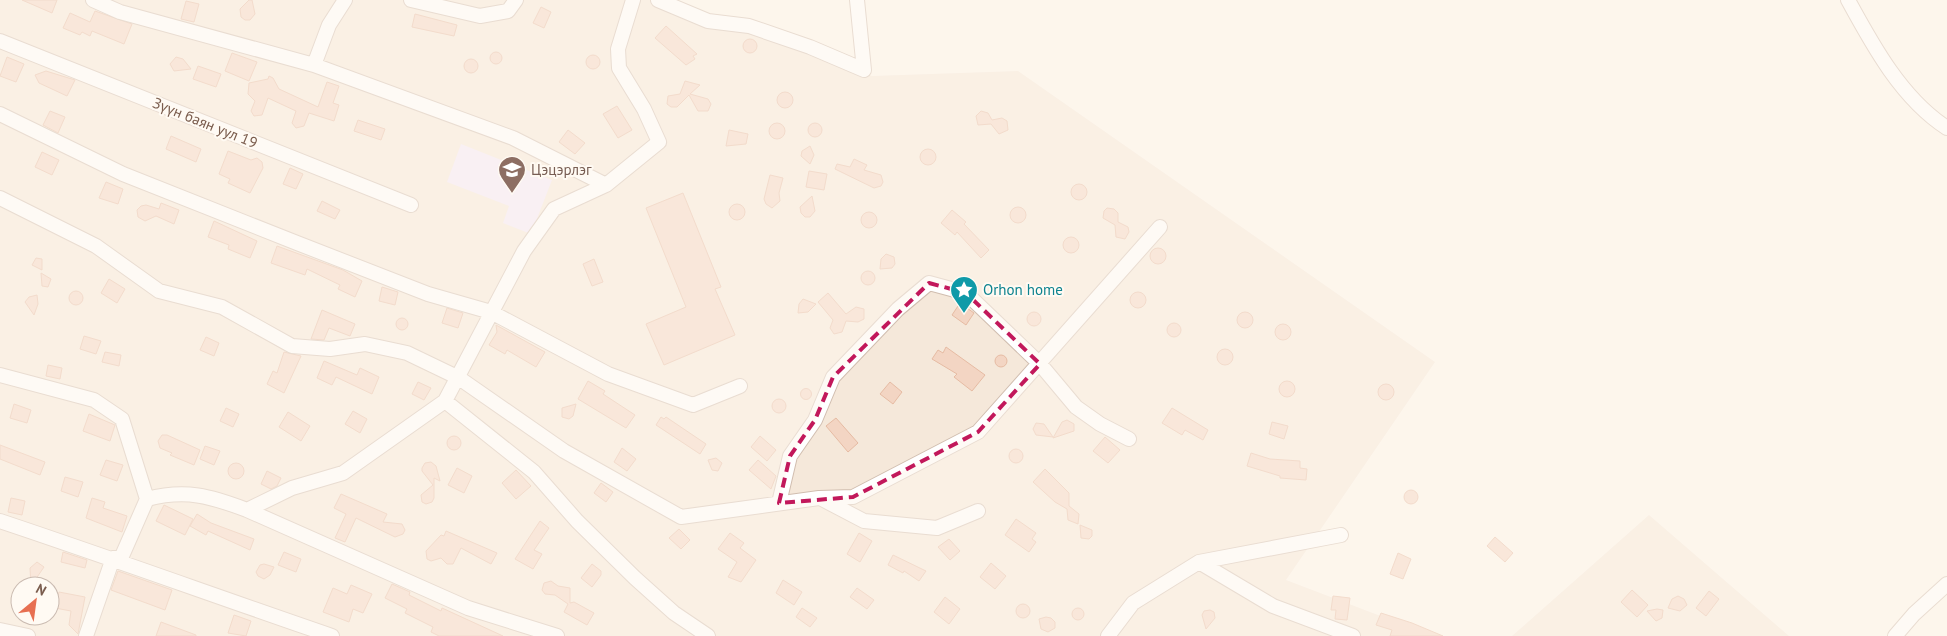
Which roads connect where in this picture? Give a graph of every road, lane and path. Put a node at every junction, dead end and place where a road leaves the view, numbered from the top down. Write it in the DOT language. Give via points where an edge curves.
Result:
graph roads {
  1 [pos="93,0"];
  2 [pos="346,0"];
  3 [pos="411,0"];
  4 [pos="516,0"];
  5 [pos="633,0"];
  6 [pos="658,0"];
  7 [pos="857,0"];
  8 [pos="1848,0"];
  9 [pos="0,41"];
  10 [pos="314,65"];
  11 [pos="0,114"];
  12 [pos="1947,128"];
  13 [pos="606,186"];
  14 [pos="0,198"];
  15 [pos="411,205"];
  16 [pos="1160,227"];
  17 [pos="491,312"];
  18 [pos="1040,364"];
  19 [pos="0,375"];
  20 [pos="459,378"];
  21 [pos="740,386"];
  22 [pos="445,401"];
  23 [pos="1129,439"];
  24 [pos="819,498"];
  25 [pos="147,499"];
  26 [pos="779,504"];
  27 [pos="247,510"];
  28 [pos="978,511"];
  29 [pos="0,521"];
  30 [pos="1341,535"];
  31 [pos="113,558"];
  32 [pos="1199,562"];
  33 [pos="1947,584"];
  34 [pos="0,630"];
  35 [pos="28,636"];
  36 [pos="86,636"];
  37 [pos="332,636"];
  38 [pos="556,636"];
  39 [pos="708,636"];
  40 [pos="1108,636"];
  41 [pos="1353,636"];
  42 [pos="1895,636"];
  1 -- 10 [label="street" via="120,12"];
  2 -- 10 [label="street" via="329,25"];
  3 -- 4 [label="street" via="480,16 508,10"];
  5 -- 13 [label="street" via="618,49 619,68 659,142"];
  6 -- 7 [label="street" via="708,20 749,26 864,70"];
  8 -- 12 [label="street" via="1896,80 1932,119"];
  9 -- 15 [label="street, Зүүн баян уул 19"];
  10 -- 13 [label="street" via="513,138"];
  11 -- 17 [label="street" via="124,174 428,294"];
  13 -- 17 [label="street" via="554,209 524,252"];
  14 -- 20 [label="street" via="96,246 159,291 222,307 292,346 330,349 365,344 407,353"];
  16 -- 18 [label="street"];
  17 -- 20 [label="street"];
  17 -- 21 [label="street" via="608,374 693,405"];
  18 -- 23 [label="street" via="1076,407"];
  18 -- 24 [label="street" via="978,432 853,497"];
  18 -- 26 [label="street" via="966,293 929,283 898,309 833,377 815,420 790,456"];
  19 -- 25 [label="street" via="94,400 122,420"];
  20 -- 22 [label="street"];
  20 -- 26 [label="street" via="564,450 681,517"];
  22 -- 27 [label="street" via="342,472 292,488"];
  22 -- 39 [label="street" via="534,472 577,521 635,578 674,613"];
  24 -- 26 [label="street"];
  24 -- 28 [label="street" via="864,521 937,528"];
  25 -- 27 [label="street" via="168,494 208,496"];
  25 -- 31 [label="street" via="122,556"];
  27 -- 38 [label="street" via="468,608"];
  29 -- 31 [label="street"];
  30 -- 32 [label="street"];
  31 -- 36 [label="street"];
  31 -- 37 [label="street"];
  32 -- 40 [label="street" via="1133,603"];
  32 -- 41 [label="street" via="1273,606"];
  33 -- 42 [label="street"];
  34 -- 35 [label="street"];
}
